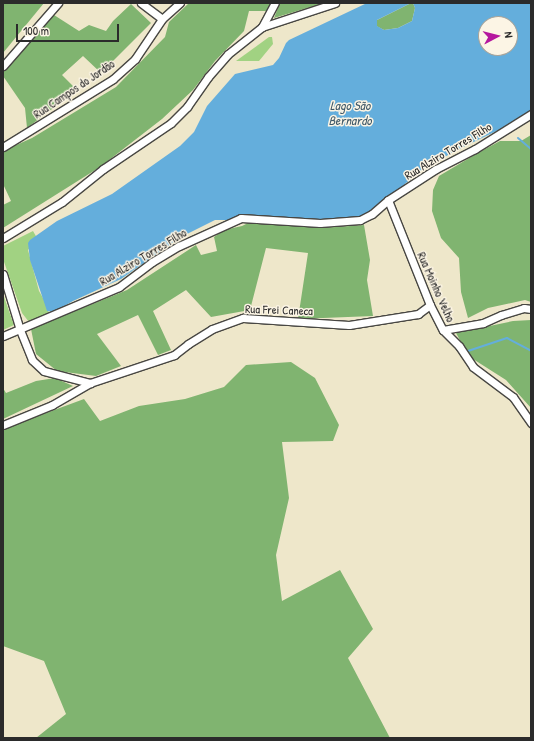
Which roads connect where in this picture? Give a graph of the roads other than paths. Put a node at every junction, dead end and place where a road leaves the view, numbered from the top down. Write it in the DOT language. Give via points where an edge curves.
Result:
graph roads {
  1 [pos="58,3"];
  2 [pos="141,3"];
  3 [pos="180,3"];
  4 [pos="275,3"];
  5 [pos="335,3"];
  6 [pos="162,19"];
  7 [pos="262,27"];
  8 [pos="3,66"];
  9 [pos="531,114"];
  10 [pos="3,147"];
  11 [pos="388,200"];
  12 [pos="3,238"];
  13 [pos="3,274"];
  14 [pos="430,305"];
  15 [pos="531,309"];
  16 [pos="20,330"];
  17 [pos="443,330"];
  18 [pos="3,336"];
  19 [pos="90,383"];
  20 [pos="531,423"];
  21 [pos="3,425"];
  1 -- 8 [label="street"];
  2 -- 6 [label="street"];
  3 -- 6 [label="street, Rua Campos do Jordão"];
  4 -- 7 [label="street"];
  5 -- 7 [label="street"];
  6 -- 10 [label="street, Rua Campos do Jordão" via="135,59 113,79"];
  7 -- 12 [label="street" via="228,54 187,107 171,123 103,169 62,202"];
  9 -- 11 [label="street, Rua Alziro Torres Filho"];
  11 -- 14 [label="street, Rua Moinho Velho"];
  11 -- 16 [label="street, Rua Alziro Torres Filho" via="372,214 360,220 320,223 241,218 179,246 152,262 119,287"];
  13 -- 16 [label="street"];
  14 -- 17 [label="street, Rua Moinho Velho"];
  14 -- 19 [label="street, Rua Frei Caneca" via="418,314 349,325 244,318 212,329 174,355"];
  15 -- 17 [label="street" via="524,308 483,323"];
  16 -- 18 [label="street, Rua Alziro Torres Filho"];
  16 -- 19 [label="street" via="32,360 44,372"];
  17 -- 20 [label="street, Rua Moinho Velho" via="459,346 473,367 513,397"];
  19 -- 21 [label="street, Rua Frei Caneca" via="52,404"];
}
